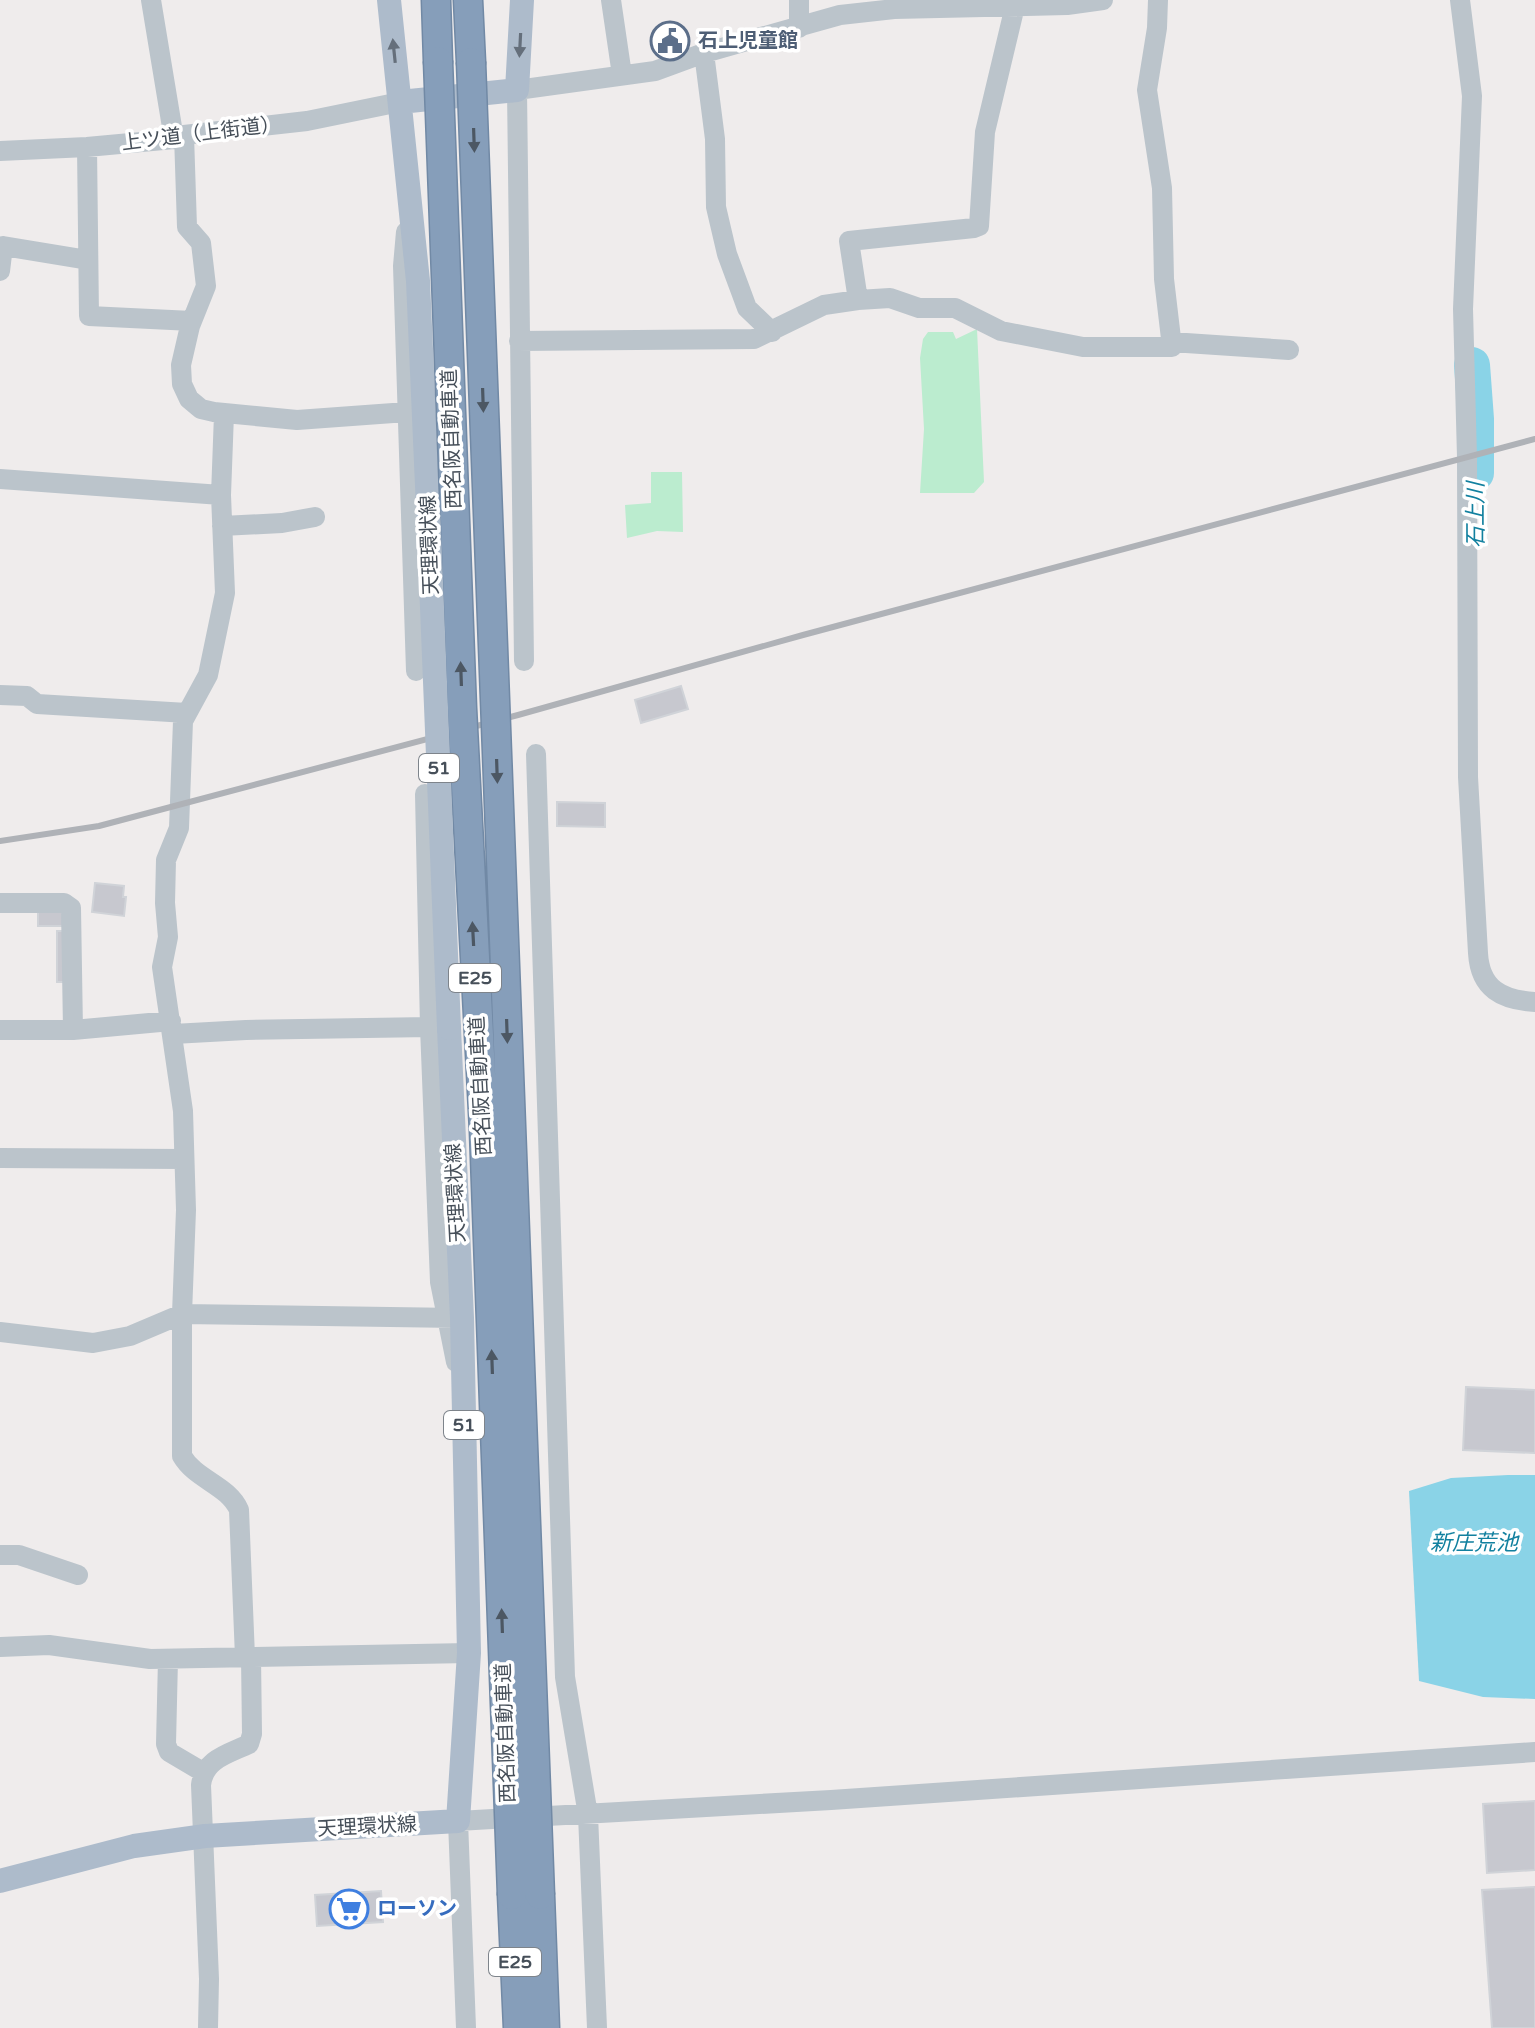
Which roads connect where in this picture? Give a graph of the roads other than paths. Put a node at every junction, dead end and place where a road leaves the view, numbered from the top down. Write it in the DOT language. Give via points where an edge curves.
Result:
graph roads {
  1 [pos="151,0"];
  2 [pos="389,0"];
  3 [pos="434,0"];
  4 [pos="468,0"];
  5 [pos="477,0"];
  6 [pos="522,0"];
  7 [pos="611,0"];
  8 [pos="799,0"];
  9 [pos="1103,0"];
  10 [pos="1158,0"];
  11 [pos="1460,0"];
  12 [pos="1015,6"];
  13 [pos="799,28"];
  14 [pos="470,33"];
  15 [pos="704,53"];
  16 [pos="622,75"];
  17 [pos="517,90"];
  18 [pos="400,102"];
  19 [pos="179,137"];
  20 [pos="87,147"];
  21 [pos="0,151"];
  22 [pos="409,191"];
  23 [pos="88,260"];
  24 [pos="0,271"];
  25 [pos="858,300"];
  26 [pos="192,321"];
  27 [pos="772,332"];
  28 [pos="519,341"];
  29 [pos="1171,342"];
  30 [pos="1289,350"];
  31 [pos="407,412"];
  32 [pos="224,414"];
  33 [pos="0,479"];
  34 [pos="221,495"];
  35 [pos="315,517"];
  36 [pos="222,526"];
  37 [pos="524,661"];
  38 [pos="416,671"];
  39 [pos="0,695"];
  40 [pos="187,713"];
  41 [pos="536,754"];
  42 [pos="425,794"];
  43 [pos="0,903"];
  44 [pos="1535,1002"];
  45 [pos="172,1028"];
  46 [pos="440,1028"];
  47 [pos="0,1030"];
  48 [pos="73,1030"];
  49 [pos="0,1158"];
  50 [pos="184,1159"];
  51 [pos="182,1314"];
  52 [pos="454,1318"];
  53 [pos="0,1332"];
  54 [pos="0,1555"];
  55 [pos="78,1575"];
  56 [pos="0,1647"];
  57 [pos="469,1653"];
  58 [pos="248,1657"];
  59 [pos="168,1659"];
  60 [pos="1535,1752"];
  61 [pos="203,1772"];
  62 [pos="588,1815"];
  63 [pos="458,1821"];
  64 [pos="205,1836"];
  65 [pos="0,1881"];
  66 [pos="208,2028"];
  67 [pos="466,2028"];
  68 [pos="518,2028"];
  69 [pos="545,2028"];
  70 [pos="597,2028"];
  1 -- 19 [label="street"];
  18 -- 2 [label="main road, 天理環状線 / 51, one-way"];
  68 -- 3 [label="highway, 西名阪自動車道 / E25, one-way, bridge"];
  4 -- 14 [label="highway, 西名阪自動車道 / E25"];
  5 -- 14 [label="highway"];
  6 -- 17 [label="main road, one-way"];
  7 -- 16 [label="street"];
  8 -- 13 [label="street"];
  9 -- 12 [label="street"];
  10 -- 29 [label="street" via="1147,90 1162,188"];
  11 -- 44 [label="street" via="1472,96 1463,309 1468,777 1478,962 1497,992"];
  12 -- 13 [label="street" via="894,9 840,15"];
  12 -- 25 [label="street" via="985,132 979,226 849,241"];
  13 -- 15 [label="street"];
  14 -- 69 [label="highway, 西名阪自動車道 / E25, one-way, bridge"];
  15 -- 16 [label="street" via="655,71"];
  15 -- 27 [label="street" via="715,139 716,207 727,254 747,308"];
  16 -- 17 [label="street"];
  17 -- 18 [label="main road"];
  17 -- 28 [label="street"];
  18 -- 19 [label="street, 上ツ道（上街道）" via="307,121"];
  18 -- 22 [label="main road, 天理環状線 / 51"];
  19 -- 20 [label="street, 上ツ道（上街道）"];
  19 -- 26 [label="street" via="187,227 201,243 206,286"];
  20 -- 21 [label="street, 上ツ道（上街道）"];
  20 -- 23 [label="street"];
  22 -- 31 [label="street" via="403,266"];
  22 -- 46 [label="main road, 天理環状線 / 51, bridge" via="428,508"];
  23 -- 24 [label="street" via="3,246"];
  23 -- 26 [label="street" via="89,316"];
  25 -- 27 [label="street" via="824,305"];
  25 -- 29 [label="street" via="890,298 919,308 955,308 1001,331 1083,347 1170,349"];
  26 -- 32 [label="street" via="182,384 201,409"];
  27 -- 28 [label="street" via="754,339"];
  28 -- 37 [label="street"];
  29 -- 30 [label="street"];
  31 -- 32 [label="street" via="297,420"];
  31 -- 38 [label="street"];
  32 -- 34 [label="street"];
  33 -- 34 [label="street"];
  34 -- 36 [label="street"];
  35 -- 36 [label="street"];
  36 -- 40 [label="street" via="225,593 208,675"];
  39 -- 40 [label="street" via="27,696 37,704"];
  40 -- 45 [label="street" via="179,828 166,860 168,937 162,967"];
  41 -- 62 [label="street" via="565,1677"];
  42 -- 46 [label="street"];
  43 -- 48 [label="street" via="64,903 71,908"];
  45 -- 46 [label="street"];
  45 -- 48 [label="street"];
  45 -- 50 [label="street"];
  46 -- 52 [label="main road, 天理環状線 / 51"];
  47 -- 48 [label="street"];
  49 -- 50 [label="street"];
  50 -- 51 [label="street"];
  51 -- 52 [label="street"];
  51 -- 53 [label="street" via="130,1336 93,1343"];
  51 -- 58 [label="street" via="182,1456 189,1468 233,1498 239,1510"];
  52 -- 57 [label="main road, 天理環状線 / 51" via="463,1393"];
  54 -- 55 [label="street" via="19,1555"];
  56 -- 59 [label="street" via="49,1645"];
  57 -- 58 [label="street"];
  57 -- 63 [label="main road, 天理環状線 / 51"];
  58 -- 59 [label="street"];
  58 -- 61 [label="street" via="249,1744"];
  59 -- 61 [label="street" via="166,1744 169,1752"];
  60 -- 62 [label="street"];
  61 -- 64 [label="street"];
  62 -- 63 [label="street"];
  62 -- 70 [label="street"];
  63 -- 64 [label="main road, 天理環状線"];
  63 -- 67 [label="street"];
  64 -- 65 [label="main road, 天理環状線" via="134,1846"];
  64 -- 66 [label="street"];
}
